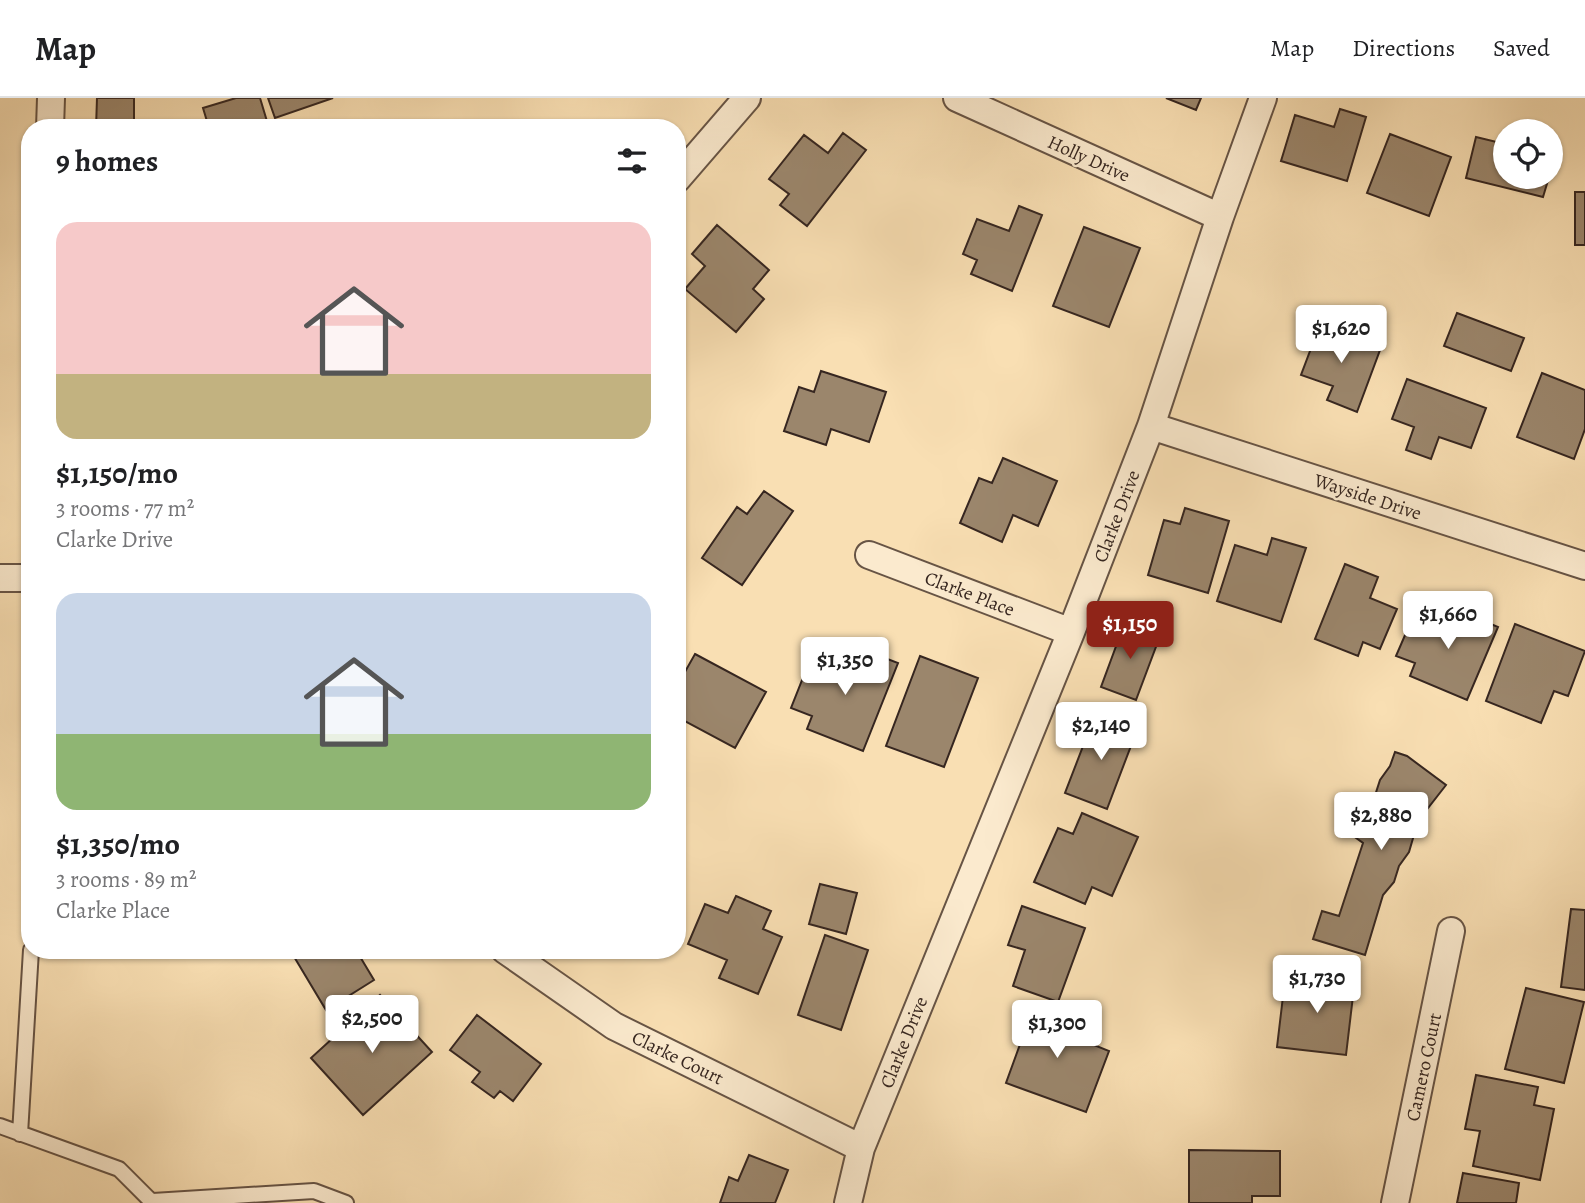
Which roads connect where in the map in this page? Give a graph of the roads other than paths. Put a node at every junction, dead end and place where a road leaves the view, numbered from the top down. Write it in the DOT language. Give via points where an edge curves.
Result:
graph roads {
  1 [pos="51,98"];
  2 [pos="747,98"];
  3 [pos="957,98"];
  4 [pos="1264,98"];
  5 [pos="50,119"];
  6 [pos="686,169"];
  7 [pos="1220,217"];
  8 [pos="1151,426"];
  9 [pos="869,555"];
  10 [pos="1585,566"];
  11 [pos="0,578"];
  12 [pos="21,578"];
  13 [pos="1071,632"];
  14 [pos="1451,931"];
  15 [pos="30,959"];
  16 [pos="518,959"];
  17 [pos="0,1126"];
  18 [pos="20,1134"];
  19 [pos="860,1148"];
  20 [pos="153,1202"];
  21 [pos="346,1203"];
  22 [pos="848,1203"];
  23 [pos="1395,1203"];
  1 -- 5 [label="street"];
  2 -- 6 [label="street"];
  3 -- 7 [label="street, Holly Drive"];
  4 -- 7 [label="street, Clarke Drive"];
  7 -- 8 [label="street, Clarke Drive"];
  8 -- 10 [label="street, Wayside Drive"];
  8 -- 13 [label="street, Clarke Drive"];
  9 -- 13 [label="street, Clarke Place"];
  11 -- 12 [label="street"];
  13 -- 19 [label="street, Clarke Drive"];
  14 -- 23 [label="street, Camero Court"];
  15 -- 18 [label="lane"];
  16 -- 19 [label="street, Clarke Court" via="614,1026"];
  17 -- 18 [label="lane"];
  18 -- 20 [label="lane" via="118,1169"];
  19 -- 22 [label="street, Clarke Drive"];
  20 -- 21 [label="lane" via="314,1191"];
}
